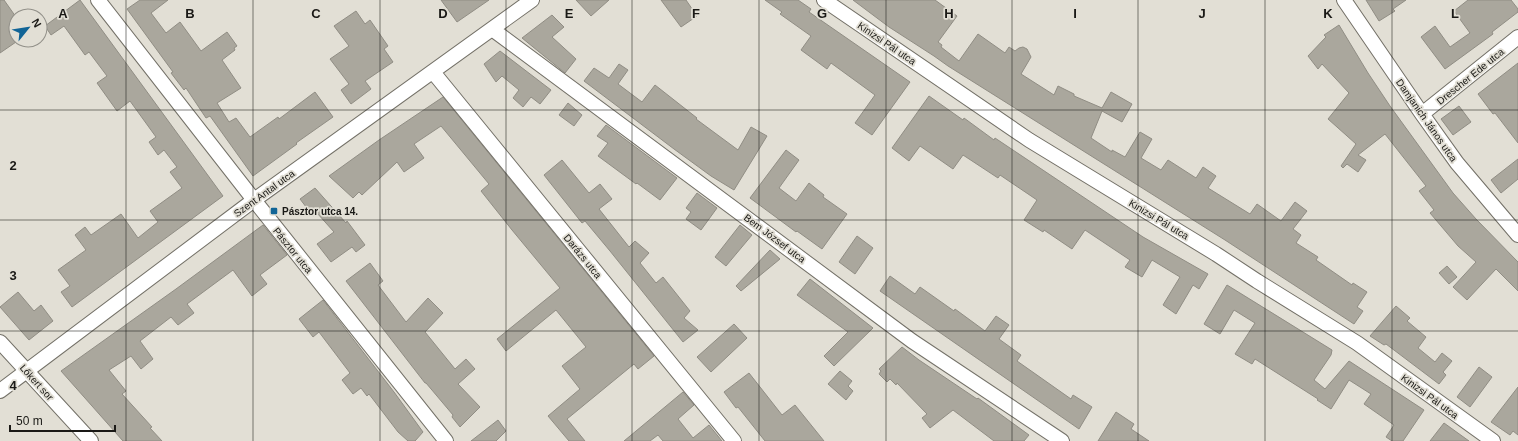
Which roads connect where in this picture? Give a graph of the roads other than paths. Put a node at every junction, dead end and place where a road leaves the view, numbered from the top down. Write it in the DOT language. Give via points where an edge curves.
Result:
graph roads {
  1 [pos="98,0"];
  2 [pos="532,0"];
  3 [pos="824,0"];
  4 [pos="1344,0"];
  5 [pos="492,29"];
  6 [pos="1518,37"];
  7 [pos="433,72"];
  8 [pos="1422,114"];
  9 [pos="254,200"];
  10 [pos="1518,235"];
  11 [pos="0,342"];
  12 [pos="27,371"];
  13 [pos="0,392"];
  14 [pos="91,441"];
  15 [pos="446,441"];
  16 [pos="734,441"];
  17 [pos="1062,441"];
  18 [pos="1493,441"];
  1 -- 9 [label="street, Pásztor utca"];
  2 -- 5 [label="street, Szent Antal utca"];
  3 -- 18 [label="street, Kinizsi Pál utca" via="1029,140 1357,343"];
  4 -- 8 [label="street, Damjanich János utca"];
  5 -- 7 [label="street, Szent Antal utca"];
  5 -- 17 [label="street, Bem József utca" via="912,341"];
  6 -- 8 [label="street, Drescher Ede utca"];
  7 -- 9 [label="street, Szent Antal utca"];
  7 -- 16 [label="street, Darázs utca"];
  8 -- 10 [label="street, Damjanich János utca" via="1457,163"];
  9 -- 12 [label="street, Szent Antal utca"];
  9 -- 15 [label="street, Pásztor utca"];
  11 -- 12 [label="street, Lőkert sor"];
  12 -- 13 [label="street, Szent Antal utca"];
  12 -- 14 [label="street, Lőkert sor"];
}
